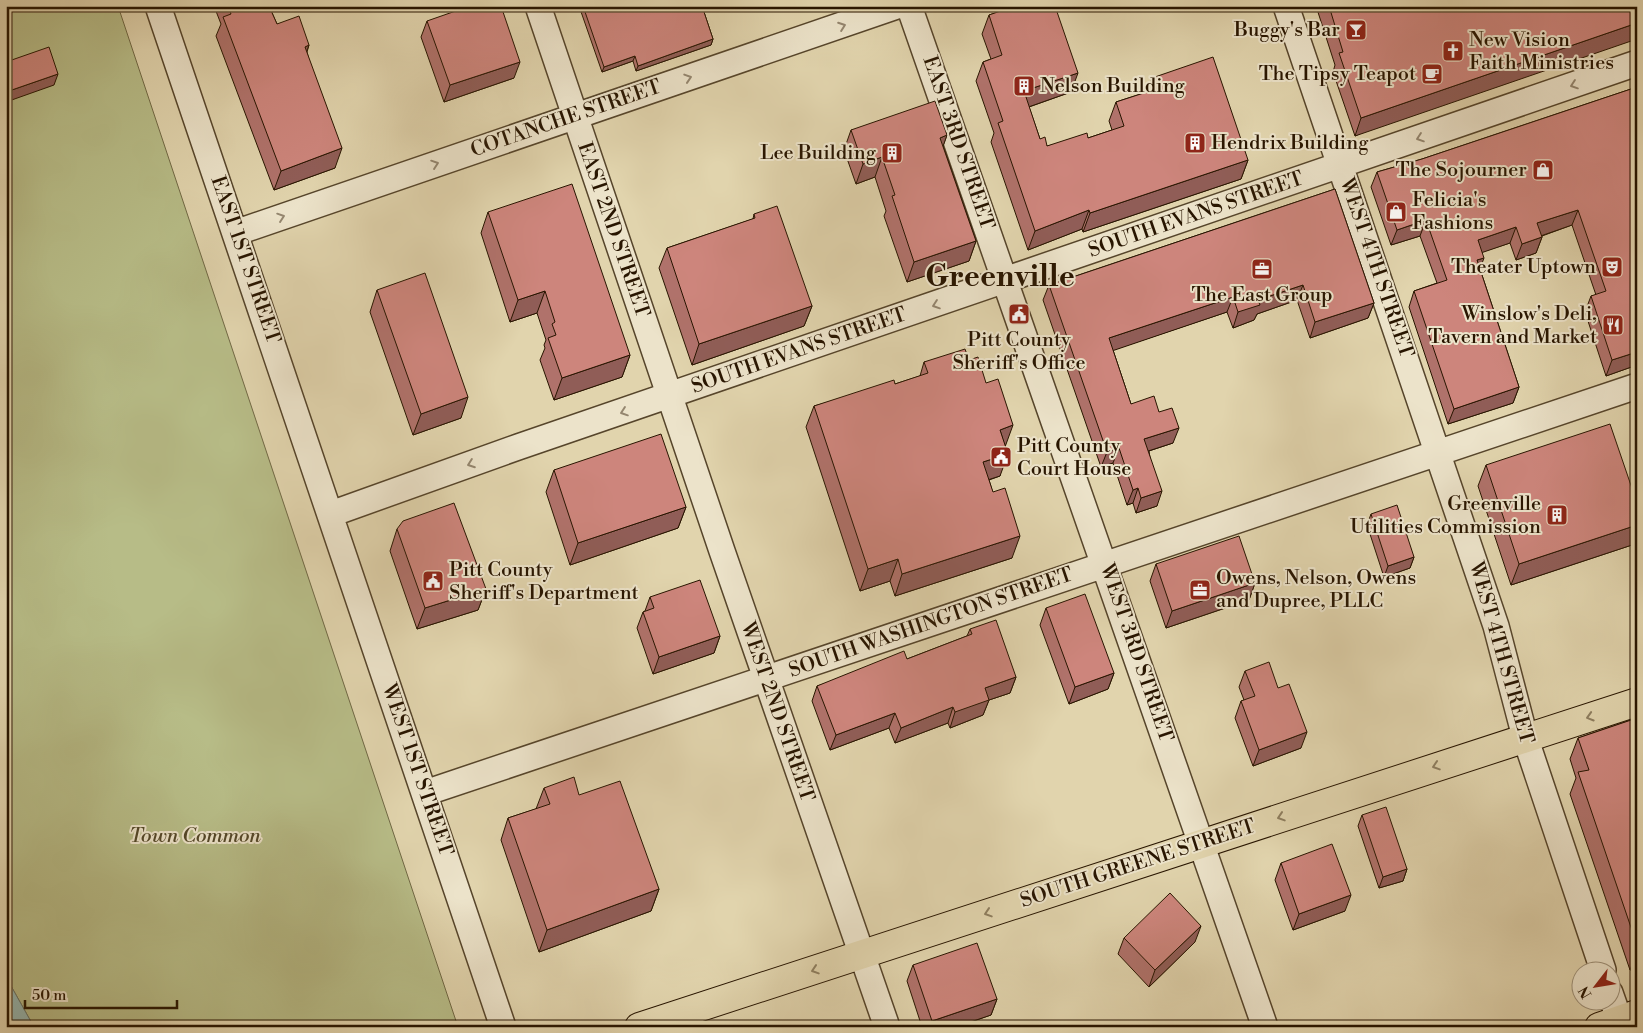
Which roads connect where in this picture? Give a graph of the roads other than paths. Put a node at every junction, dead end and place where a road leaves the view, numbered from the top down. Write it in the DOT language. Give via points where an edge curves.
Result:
graph roads {
  1 [pos="158,6"];
  2 [pos="538,6"];
  3 [pos="897,6"];
  4 [pos="909,6"];
  5 [pos="1286,6"];
  6 [pos="1637,63"];
  7 [pos="574,115"];
  8 [pos="1341,165"];
  9 [pos="235,233"];
  10 [pos="1006,280"];
  11 [pos="1637,386"];
  12 [pos="670,396"];
  13 [pos="1438,453"];
  14 [pos="331,514"];
  15 [pos="1105,564"];
  16 [pos="766,679"];
  17 [pos="1637,702"];
  18 [pos="1526,737"];
  19 [pos="425,793"];
  20 [pos="1201,844"];
  21 [pos="862,955"];
  22 [pos="1600,960"];
  23 [pos="1615,1010"];
  24 [pos="1619,1022"];
  25 [pos="503,1027"];
  26 [pos="639,1027"];
  27 [pos="887,1027"];
  28 [pos="1265,1027"];
  1 -- 9 [label="street, EAST 1ST STREET"];
  2 -- 7 [label="street, EAST 2ND STREET"];
  7 -- 3 [label="street, COTANCHE STREET, one-way"];
  4 -- 10 [label="street, EAST 3RD STREET"];
  5 -- 8 [label="street, WEST 4TH STREET"];
  6 -- 8 [label="street, SOUTH EVANS STREET, one-way"];
  9 -- 7 [label="street, COTANCHE STREET, one-way"];
  7 -- 12 [label="street, EAST 2ND STREET"];
  8 -- 10 [label="street, SOUTH EVANS STREET"];
  8 -- 13 [label="street, WEST 4TH STREET"];
  9 -- 14 [label="street, EAST 1ST STREET"];
  10 -- 12 [label="street, SOUTH EVANS STREET, one-way"];
  10 -- 15 [label="street, WEST 3RD STREET"];
  11 -- 13 [label="street, SOUTH WASHINGTON STREET"];
  12 -- 14 [label="street, SOUTH EVANS STREET, one-way"];
  12 -- 16 [label="street, WEST 2ND STREET"];
  13 -- 15 [label="street, SOUTH WASHINGTON STREET"];
  13 -- 18 [label="street, WEST 4TH STREET" via="1496,626"];
  14 -- 19 [label="street, WEST 1ST STREET"];
  15 -- 16 [label="street, SOUTH WASHINGTON STREET"];
  15 -- 20 [label="street, WEST 3RD STREET"];
  16 -- 19 [label="street, SOUTH WASHINGTON STREET"];
  16 -- 21 [label="street, WEST 2ND STREET"];
  17 -- 18 [label="main road, SOUTH GREENE STREET, one-way"];
  18 -- 20 [label="main road, SOUTH GREENE STREET, one-way"];
  18 -- 22 [label="street, WEST 4TH STREET"];
  19 -- 25 [label="street, WEST 1ST STREET"];
  20 -- 21 [label="main road, SOUTH GREENE STREET, one-way"];
  20 -- 28 [label="street, WEST 3RD STREET"];
  21 -- 26 [label="main road, SOUTH GREENE STREET, one-way"];
  21 -- 27 [label="street, WEST 2ND STREET"];
  23 -- 24 [label="street"];
}
